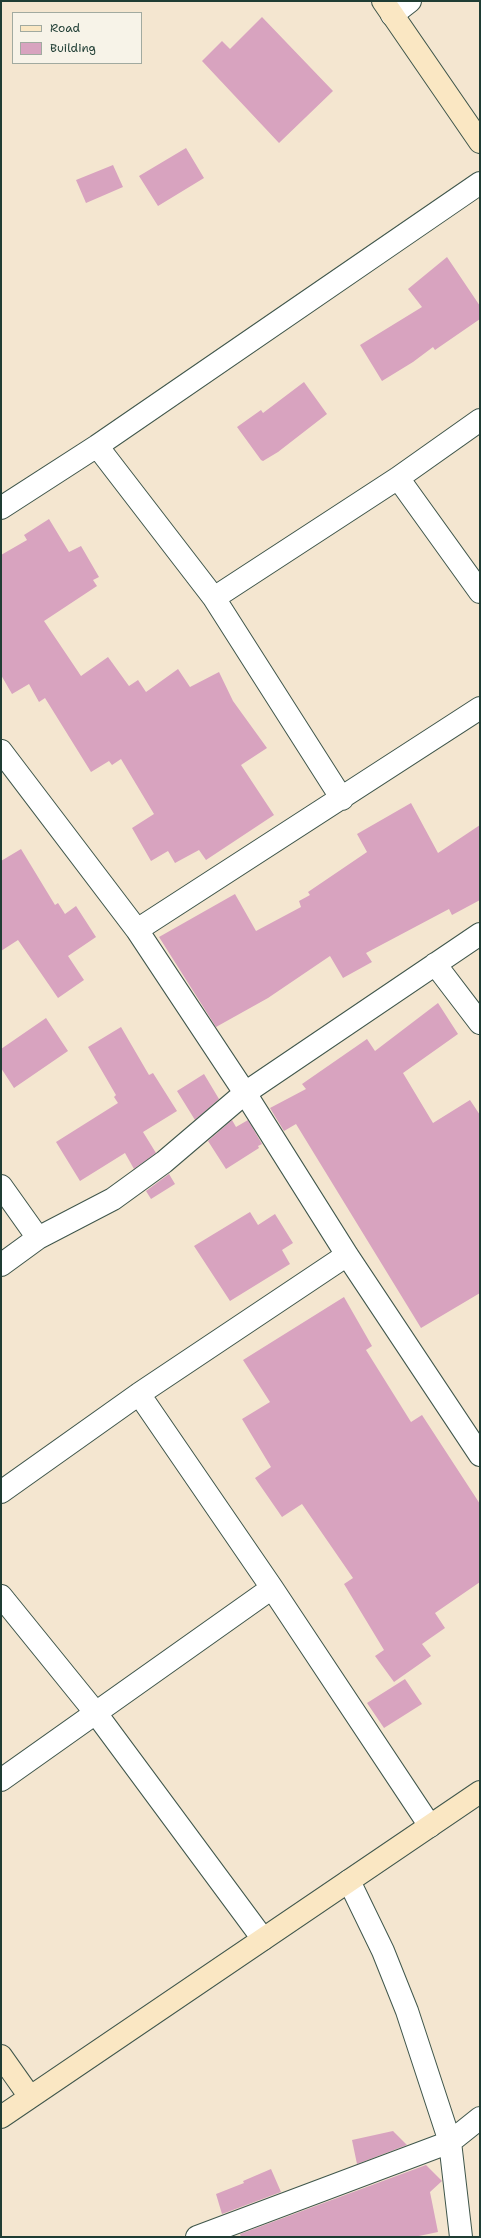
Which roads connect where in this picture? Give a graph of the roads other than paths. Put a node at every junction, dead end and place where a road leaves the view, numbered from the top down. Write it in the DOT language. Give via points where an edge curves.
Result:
graph roads {
  1 [pos="410,1"];
  2 [pos="387,8"];
  3 [pos="480,142"];
  4 [pos="480,183"];
  5 [pos="480,420"];
  6 [pos="97,446"];
  7 [pos="398,478"];
  8 [pos="1,508"];
  9 [pos="480,592"];
  10 [pos="214,598"];
  11 [pos="480,708"];
  12 [pos="1,751"];
  13 [pos="342,799"];
  14 [pos="137,930"];
  15 [pos="480,934"];
  16 [pos="435,964"];
  17 [pos="480,1023"];
  18 [pos="245,1093"];
  19 [pos="1,1186"];
  20 [pos="38,1238"];
  21 [pos="347,1255"];
  22 [pos="1,1265"];
  23 [pos="139,1394"];
  24 [pos="477,1444"];
  25 [pos="1,1492"];
  26 [pos="272,1588"];
  27 [pos="1,1596"];
  28 [pos="95,1712"];
  29 [pos="1,1780"];
  30 [pos="480,1792"];
  31 [pos="430,1826"];
  32 [pos="349,1881"];
  33 [pos="264,1939"];
  34 [pos="1,2056"];
  35 [pos="30,2097"];
  36 [pos="1,2117"];
  37 [pos="480,2118"];
  38 [pos="450,2142"];
  39 [pos="197,2237"];
  40 [pos="461,2237"];
  1 -- 2 [label="street"];
  2 -- 3 [label="street"];
  4 -- 6 [label="street"];
  5 -- 7 [label="street"];
  6 -- 8 [label="street"];
  6 -- 10 [label="street"];
  7 -- 9 [label="street"];
  7 -- 10 [label="street"];
  10 -- 13 [label="street"];
  11 -- 13 [label="street"];
  12 -- 14 [label="street"];
  13 -- 14 [label="street"];
  14 -- 18 [label="street"];
  15 -- 16 [label="street"];
  16 -- 17 [label="street"];
  16 -- 18 [label="street"];
  18 -- 20 [label="street" via="164,1162 113,1199"];
  18 -- 21 [label="street"];
  19 -- 20 [label="street"];
  20 -- 22 [label="street"];
  21 -- 23 [label="street"];
  21 -- 24 [label="street"];
  23 -- 25 [label="street"];
  23 -- 26 [label="street"];
  26 -- 28 [label="street"];
  26 -- 31 [label="street"];
  27 -- 28 [label="street"];
  28 -- 29 [label="street"];
  28 -- 33 [label="street"];
  30 -- 31 [label="street"];
  31 -- 32 [label="street"];
  32 -- 33 [label="street"];
  32 -- 38 [label="street" via="383,1951 407,2011"];
  33 -- 35 [label="street"];
  34 -- 35 [label="street"];
  35 -- 36 [label="street"];
  37 -- 38 [label="street"];
  38 -- 39 [label="street"];
  38 -- 40 [label="street"];
}
